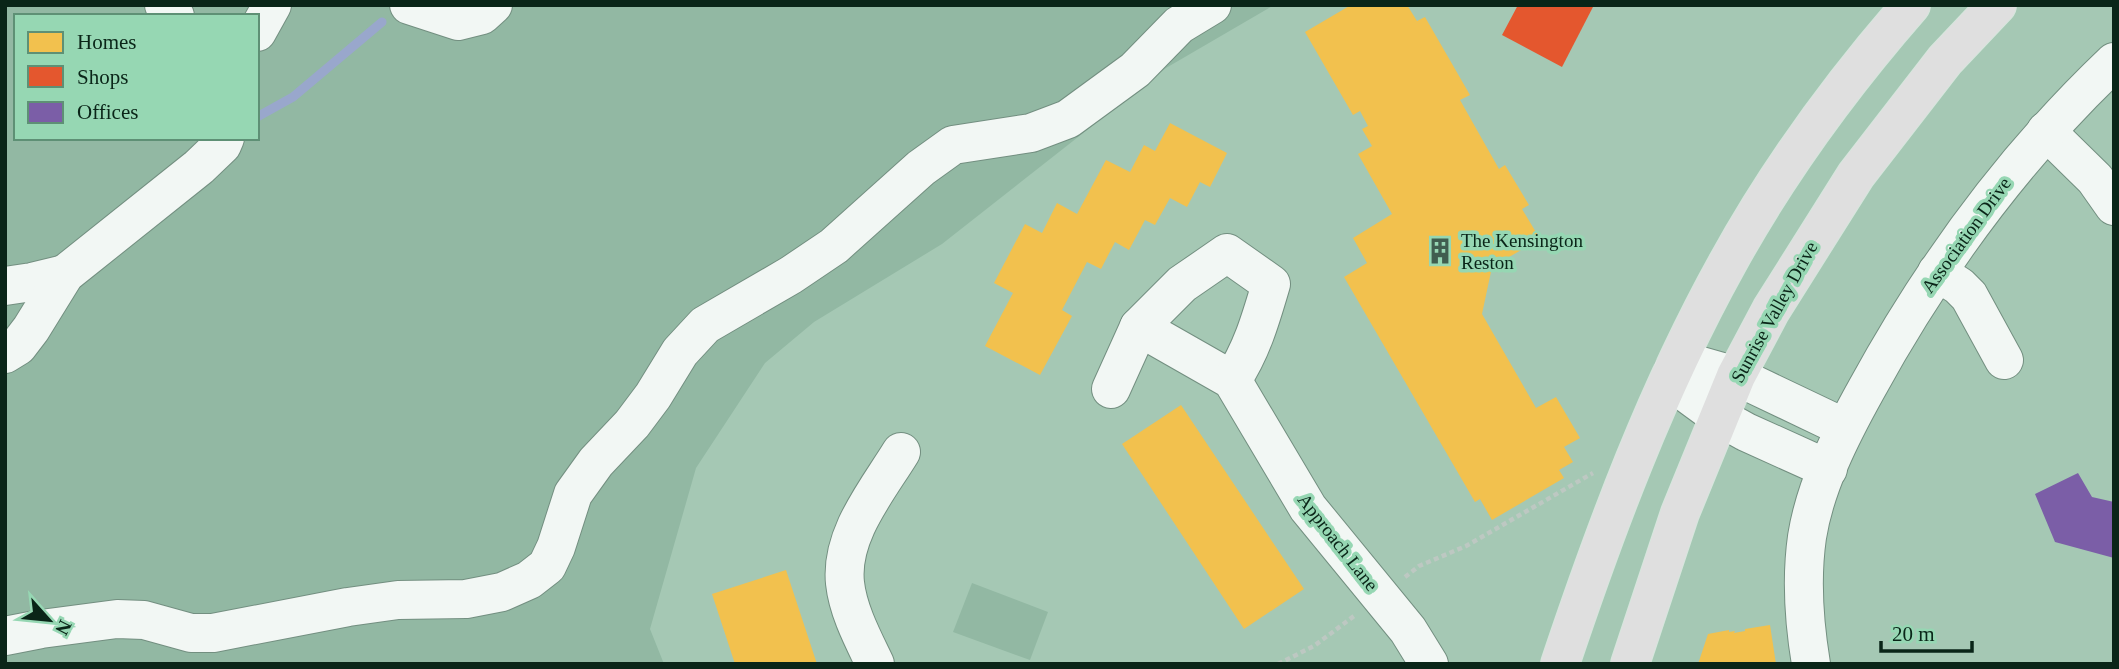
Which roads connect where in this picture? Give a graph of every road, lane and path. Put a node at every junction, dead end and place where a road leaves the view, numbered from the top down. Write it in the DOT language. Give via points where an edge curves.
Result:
graph roads {
  1 [pos="272,5"];
  2 [pos="409,5"];
  3 [pos="493,5"];
  4 [pos="1212,5"];
  5 [pos="1911,5"];
  6 [pos="1997,5"];
  7 [pos="259,28"];
  8 [pos="2114,62"];
  9 [pos="2046,131"];
  10 [pos="224,140"];
  11 [pos="2114,206"];
  12 [pos="1937,272"];
  13 [pos="65,274"];
  14 [pos="5,286"];
  15 [pos="1139,327"];
  16 [pos="5,354"];
  17 [pos="2004,360"];
  18 [pos="1673,372"];
  19 [pos="1736,376"];
  20 [pos="1232,380"];
  21 [pos="1111,389"];
  22 [pos="1719,417"];
  23 [pos="1845,428"];
  24 [pos="901,452"];
  25 [pos="1828,469"];
  26 [pos="1594,472"];
  27 [pos="1381,597"];
  28 [pos="5,636"];
  29 [pos="875,664"];
  30 [pos="1278,664"];
  31 [pos="1429,664"];
  32 [pos="1560,664"];
  33 [pos="1630,664"];
  34 [pos="1811,664"];
  1 -- 7 [label="street"];
  2 -- 3 [label="street" via="458,21 482,15"];
  4 -- 28 [label="street" via="1179,25 1135,70 1068,119 1031,133 953,145 834,246 705,325 573,494 547,566 529,580 502,592 466,599 398,600 213,633 117,619"];
  5 -- 18 [label="main road" via="1810,132 1775,184 1725,266"];
  6 -- 19 [label="main road, Sunrise Valley Drive" via="1945,60 1856,175 1771,310"];
  8 -- 9 [label="street, Association Drive"];
  9 -- 11 [label="street" via="2095,179"];
  9 -- 12 [label="street, Association Drive"];
  10 -- 13 [label="street" via="199,167"];
  12 -- 17 [label="street" via="1969,296"];
  12 -- 23 [label="street, Association Drive"];
  13 -- 14 [label="street"];
  13 -- 16 [label="street" via="31,329"];
  15 -- 20 [label="street, Approach Lane"];
  15 -- 20 [label="street" via="1182,284 1227,253 1271,284 1257,333"];
  15 -- 21 [label="street"];
  18 -- 19 [label="street" via="1701,366"];
  18 -- 22 [label="street" via="1689,395"];
  18 -- 32 [label="main road" via="1628,475"];
  19 -- 22 [label="main road, Sunrise Valley Drive"];
  19 -- 23 [label="street"];
  20 -- 27 [label="street, Approach Lane" via="1308,508"];
  22 -- 25 [label="street"];
  22 -- 33 [label="main road, Sunrise Valley Drive" via="1680,513"];
  23 -- 25 [label="street, Association Drive"];
  24 -- 29 [label="street" via="857,524 846,556 850,607"];
  25 -- 34 [label="street, Association Drive" via="1807,536 1804,628"];
  26 -- 27 [label="path" via="1466,546 1419,566"];
  27 -- 30 [label="path" via="1314,646"];
  27 -- 31 [label="street, Approach Lane"];
}
